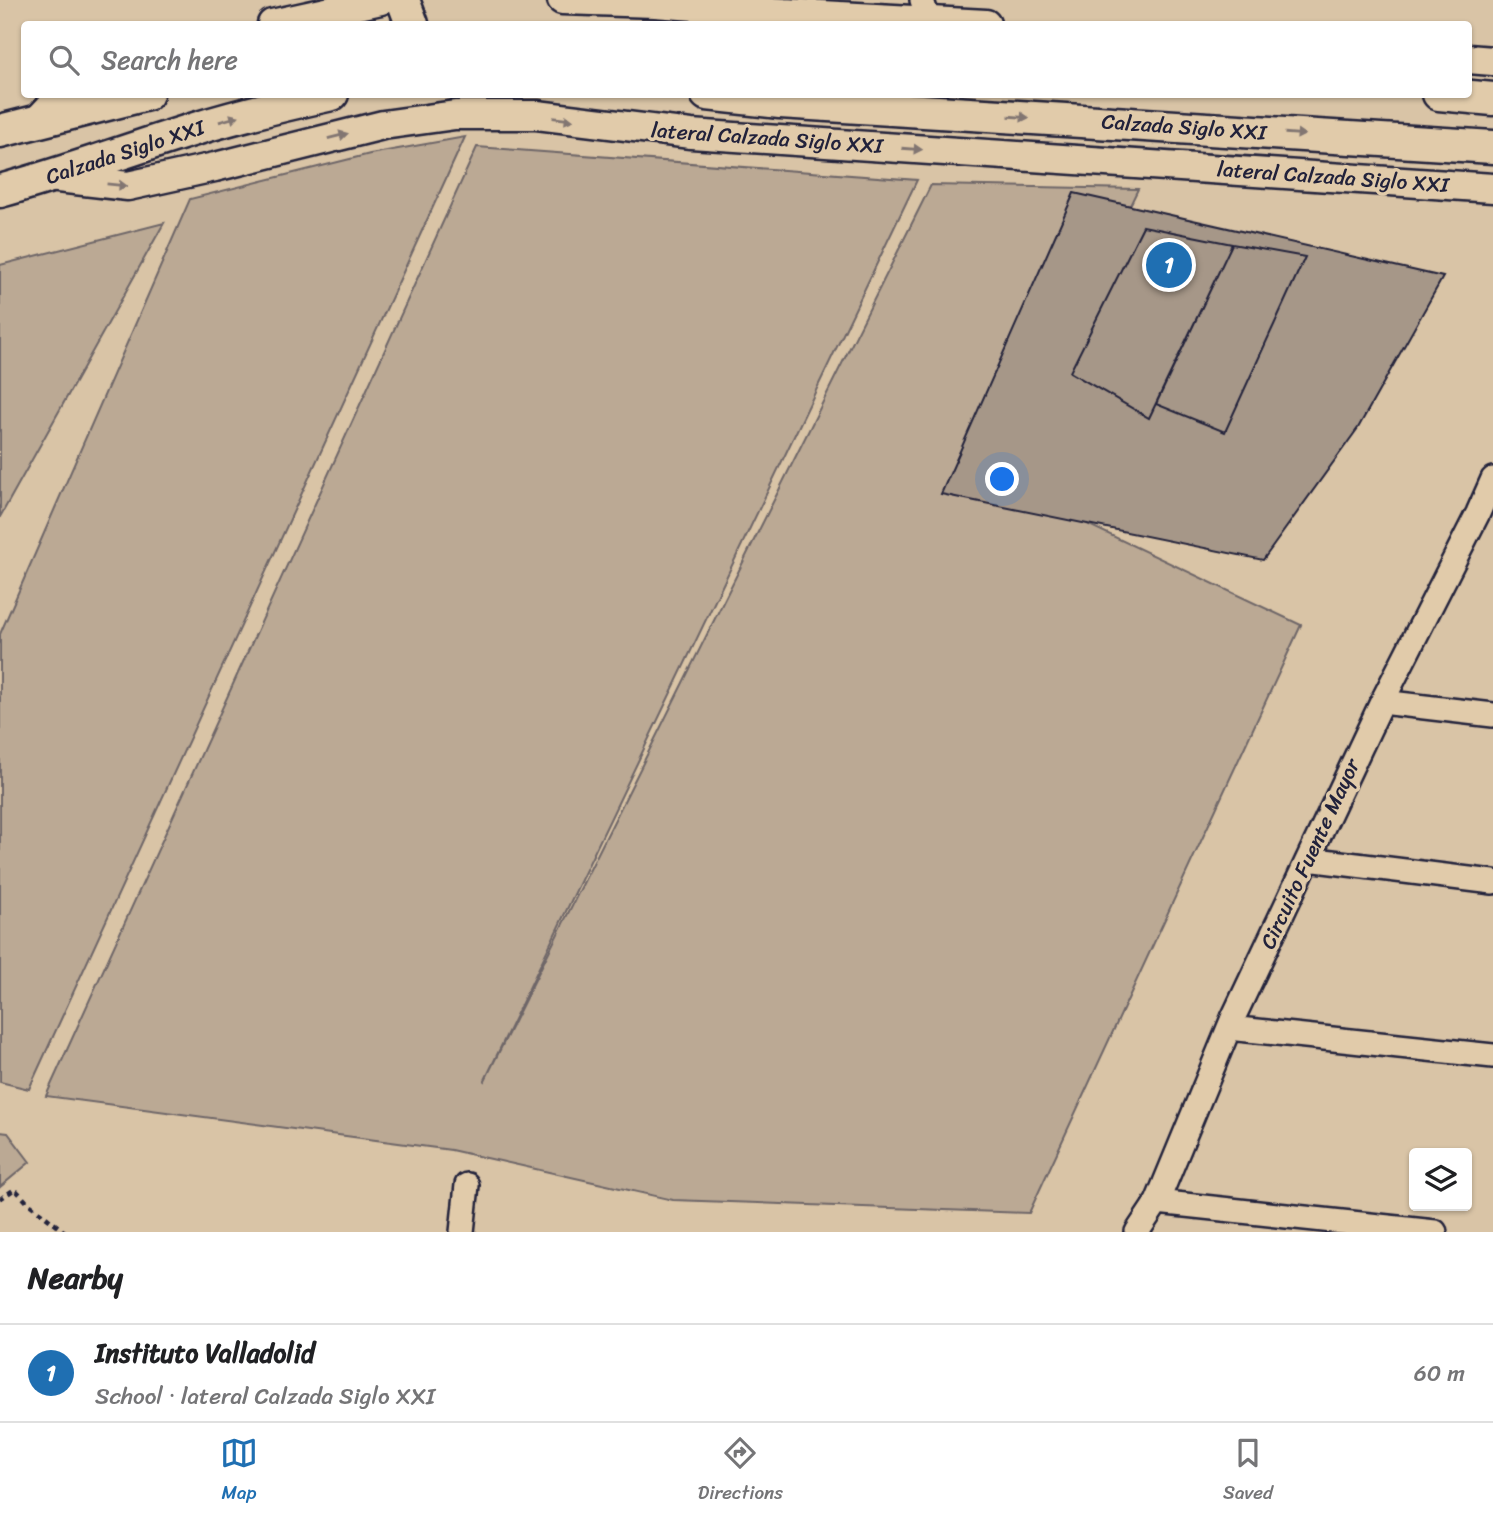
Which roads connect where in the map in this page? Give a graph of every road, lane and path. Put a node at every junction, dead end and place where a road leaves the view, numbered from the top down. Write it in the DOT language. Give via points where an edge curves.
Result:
graph roads {
  1 [pos="382,0"];
  2 [pos="403,0"];
  3 [pos="562,0"];
  4 [pos="925,10"];
  5 [pos="784,19"];
  6 [pos="286,21"];
  7 [pos="411,21"];
  8 [pos="973,21"];
  9 [pos="1472,59"];
  10 [pos="1493,61"];
  11 [pos="1472,97"];
  12 [pos="58,98"];
  13 [pos="131,98"];
  14 [pos="313,98"];
  15 [pos="744,98"];
  16 [pos="1493,99"];
  17 [pos="780,102"];
  18 [pos="36,122"];
  19 [pos="0,131"];
  20 [pos="1376,139"];
  21 [pos="777,140"];
  22 [pos="1493,147"];
  23 [pos="49,177"];
  24 [pos="1373,180"];
  25 [pos="1493,188"];
  26 [pos="0,191"];
  27 [pos="1493,479"];
  28 [pos="1485,514"];
  29 [pos="1382,702"];
  30 [pos="1493,716"];
  31 [pos="1308,859"];
  32 [pos="1493,882"];
  33 [pos="1229,1028"];
  34 [pos="1493,1056"];
  35 [pos="467,1185"];
  36 [pos="2,1196"];
  37 [pos="1157,1202"];
  38 [pos="1409,1231"];
  39 [pos="65,1232"];
  40 [pos="462,1232"];
  41 [pos="1137,1232"];
  42 [pos="1435,1232"];
  1 -- 6 [label="street"];
  2 -- 7 [label="main road"];
  3 -- 5 [label="street" via="655,3"];
  4 -- 5 [label="street"];
  4 -- 8 [label="street"];
  9 -- 10 [label="street"];
  11 -- 16 [label="main road"];
  12 -- 18 [label="street"];
  13 -- 18 [label="main road"];
  23 -- 14 [label="main road, Calzada Siglo XXI, one-way" via="197,128"];
  15 -- 17 [label="main road, Calzada Siglo XXI"];
  17 -- 20 [label="main road, Calzada Siglo XXI, one-way"];
  17 -- 21 [label="street"];
  18 -- 19 [label="main road"];
  20 -- 22 [label="main road, Calzada Siglo XXI"];
  20 -- 24 [label="street"];
  23 -- 21 [label="street, lateral Calzada Siglo XXI, one-way" via="128,186 383,125 454,115 537,116"];
  21 -- 24 [label="street, lateral Calzada Siglo XXI, one-way"];
  23 -- 26 [label="main road, Calzada Siglo XXI"];
  24 -- 25 [label="street, lateral Calzada Siglo XXI"];
  27 -- 28 [label="street, Circuito Fuente Mayor"];
  28 -- 29 [label="street, Circuito Fuente Mayor"];
  29 -- 30 [label="street"];
  29 -- 31 [label="street, Circuito Fuente Mayor"];
  31 -- 32 [label="street"];
  31 -- 33 [label="street, Circuito Fuente Mayor"];
  33 -- 34 [label="street"];
  33 -- 37 [label="street, Circuito Fuente Mayor"];
  35 -- 40 [label="street"];
  36 -- 39 [label="path" via="15,1189"];
  37 -- 38 [label="street"];
  37 -- 41 [label="street, Circuito Fuente Mayor"];
  38 -- 42 [label="street"];
}
